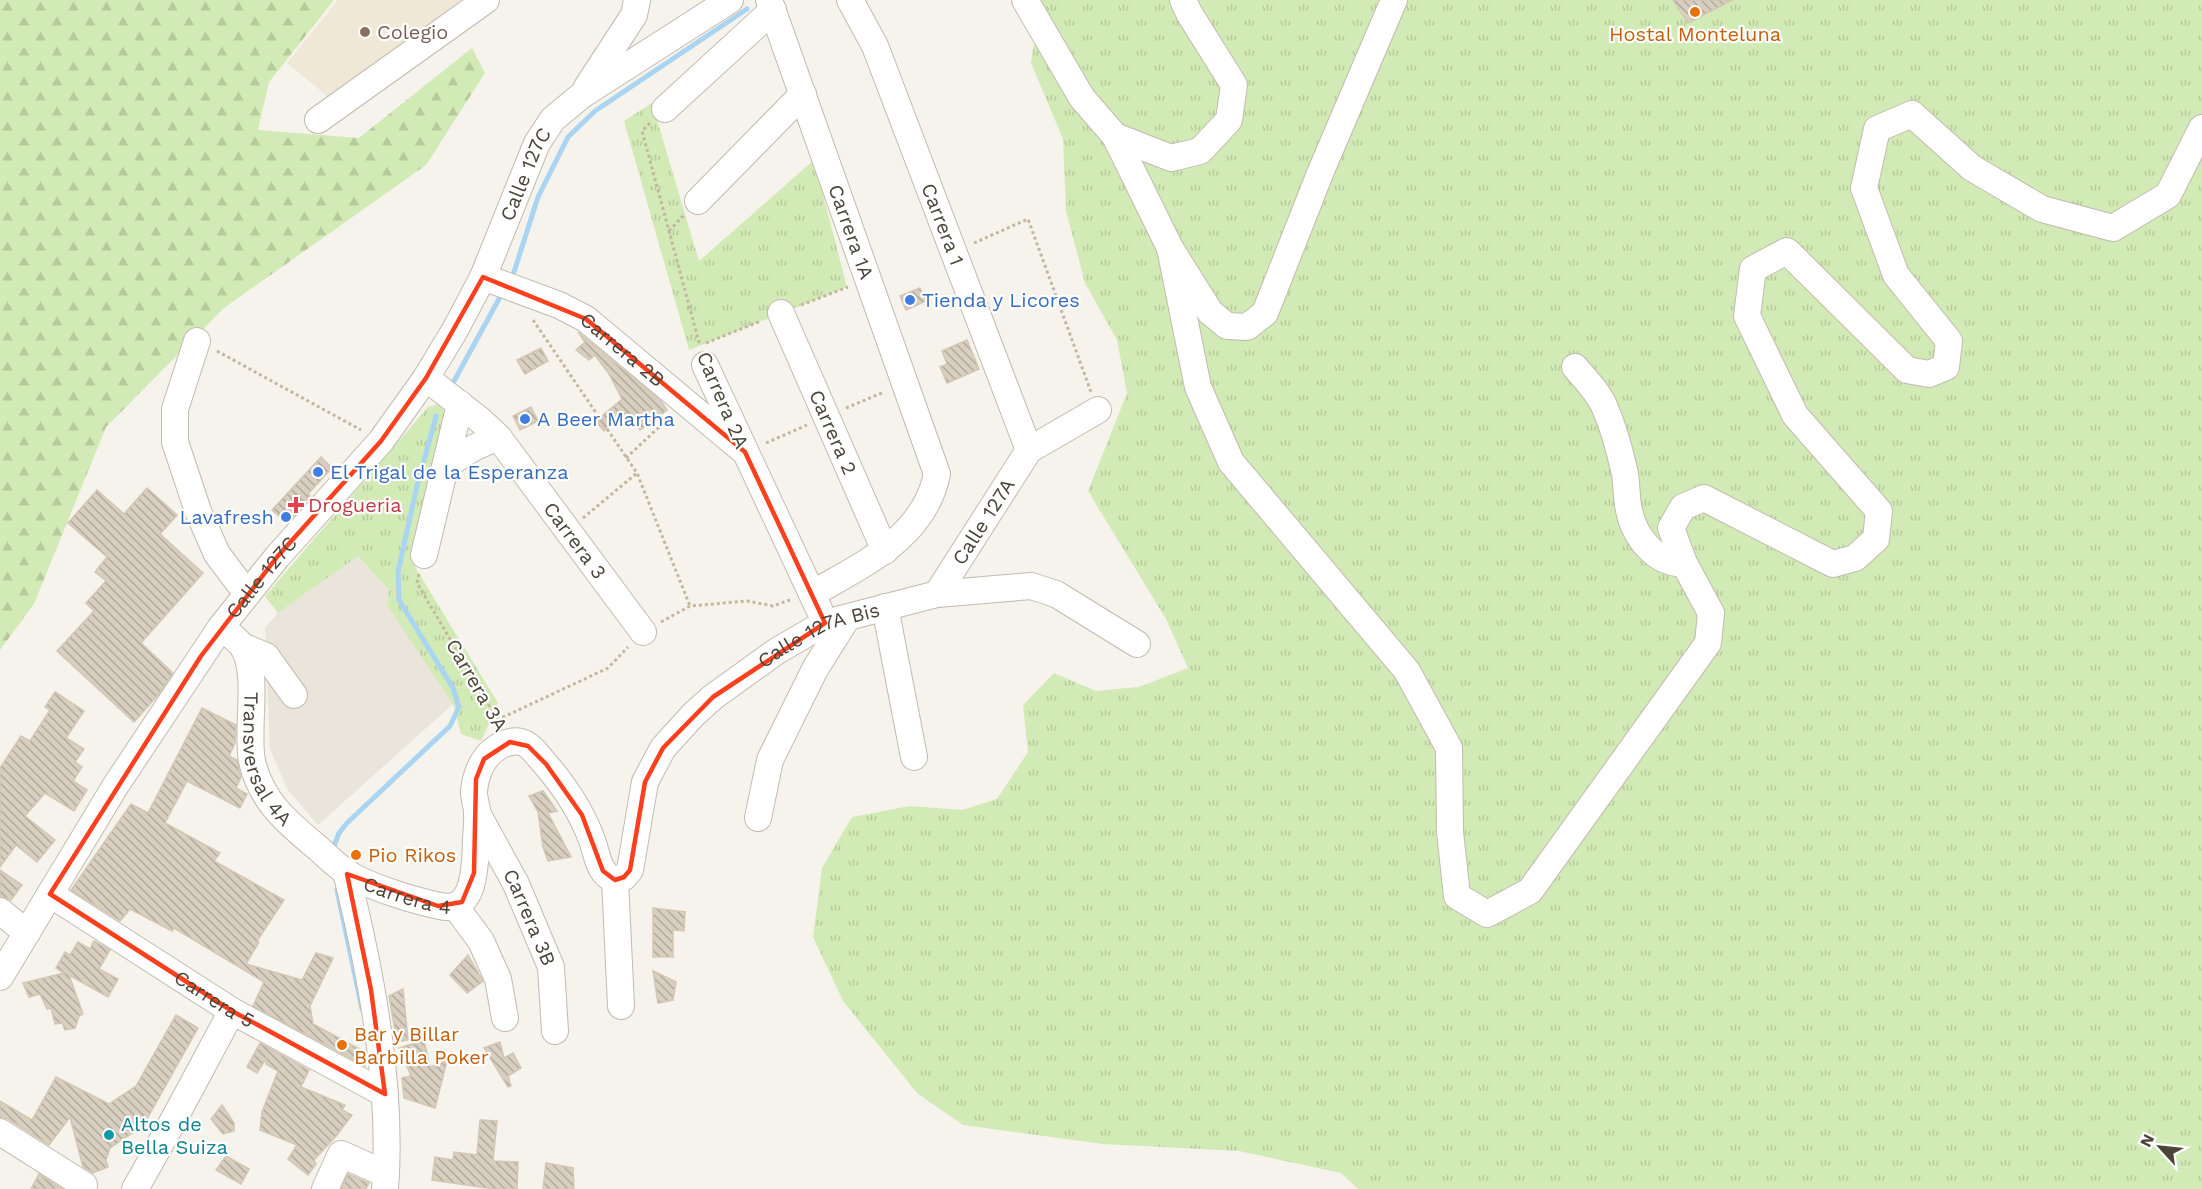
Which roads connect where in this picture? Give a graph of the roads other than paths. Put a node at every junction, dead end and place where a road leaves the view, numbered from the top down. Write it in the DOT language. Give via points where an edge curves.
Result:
graph roads {
  1 [pos="486,0"];
  2 [pos="637,0"];
  3 [pos="730,0"];
  4 [pos="850,0"];
  5 [pos="1025,0"];
  6 [pos="1183,0"];
  7 [pos="1394,0"];
  8 [pos="771,5"];
  9 [pos="803,94"];
  10 [pos="582,95"];
  11 [pos="665,109"];
  12 [pos="318,120"];
  13 [pos="2202,128"];
  14 [pos="1115,136"];
  15 [pos="698,201"];
  16 [pos="1170,248"];
  17 [pos="483,277"];
  18 [pos="782,313"];
  19 [pos="197,341"];
  20 [pos="705,365"];
  21 [pos="1575,367"];
  22 [pos="426,378"];
  23 [pos="460,404"];
  24 [pos="1098,410"];
  25 [pos="499,438"];
  26 [pos="1029,450"];
  27 [pos="745,452"];
  28 [pos="445,467"];
  29 [pos="885,551"];
  30 [pos="424,555"];
  31 [pos="1684,563"];
  32 [pos="248,593"];
  33 [pos="812,594"];
  34 [pos="937,594"];
  35 [pos="885,608"];
  36 [pos="836,620"];
  37 [pos="221,627"];
  38 [pos="643,632"];
  39 [pos="1137,645"];
  40 [pos="244,647"];
  41 [pos="294,695"];
  42 [pos="914,757"];
  43 [pos="477,812"];
  44 [pos="758,818"];
  45 [pos="346,872"];
  46 [pos="615,880"];
  47 [pos="50,894"];
  48 [pos="454,906"];
  49 [pos="0,911"];
  50 [pos="27,933"];
  51 [pos="0,977"];
  52 [pos="621,1006"];
  53 [pos="232,1011"];
  54 [pos="506,1018"];
  55 [pos="555,1031"];
  56 [pos="385,1094"];
  57 [pos="0,1132"];
  58 [pos="385,1181"];
  59 [pos="84,1185"];
  60 [pos="135,1189"];
  61 [pos="325,1189"];
  1 -- 12 [label="street"];
  2 -- 10 [label="street, Calle 127C" via="634,15"];
  3 -- 10 [label="street, Calle 127C"];
  4 -- 26 [label="street, Carrera 1" via="875,46"];
  5 -- 14 [label="street" via="1082,98"];
  6 -- 14 [label="street" via="1234,85 1229,120 1200,151 1171,158"];
  7 -- 16 [label="street" via="1265,313 1247,327 1227,326 1210,312"];
  8 -- 9 [label="street, Carrera 1A"];
  8 -- 11 [label="street"];
  9 -- 15 [label="street"];
  9 -- 29 [label="street, Carrera 1A" via="938,474 926,506 908,531"];
  10 -- 17 [label="street, Calle 127C" via="553,119 537,143"];
  13 -- 31 [label="street" via="2168,195 2113,228 2042,209 1972,168 1912,114 1877,129 1864,188 1896,275 1950,340 1946,367 1929,374 1907,370 1787,251 1754,269 1747,316 1795,415 1879,511 1876,539 1855,558 1833,564 1704,498 1683,507 1671,528"];
  14 -- 16 [label="street"];
  16 -- 31 [label="street" via="1198,387 1231,462 1407,671 1449,748 1450,832 1457,896 1487,914 1530,891 1708,643 1711,614"];
  17 -- 22 [label="street, Calle 127C"];
  17 -- 27 [label="street, Carrera 2B" via="586,319"];
  18 -- 29 [label="street, Carrera 2"];
  19 -- 32 [label="street" via="175,409 175,442 217,554"];
  20 -- 27 [label="street, Carrera 2A"];
  21 -- 31 [label="street" via="1604,405 1619,448 1635,528 1653,553 1677,564"];
  22 -- 23 [label="street, Carrera 3"];
  22 -- 32 [label="street, Calle 127C" via="381,441"];
  23 -- 25 [label="street, Carrera 3"];
  23 -- 28 [label="street"];
  24 -- 26 [label="street"];
  25 -- 28 [label="street" via="469,449"];
  25 -- 38 [label="street, Carrera 3"];
  26 -- 34 [label="street, Calle 127A"];
  27 -- 33 [label="street, Carrera 2A"];
  28 -- 30 [label="street"];
  29 -- 33 [label="street"];
  32 -- 37 [label="street, Calle 127C"];
  33 -- 36 [label="street, Carrera 2A"];
  34 -- 35 [label="street, Calle 127A Bis"];
  34 -- 39 [label="street, Calle 127A Bis" via="1031,585 1056,594"];
  35 -- 36 [label="street, Calle 127A Bis"];
  35 -- 42 [label="street"];
  36 -- 44 [label="street" via="770,760"];
  36 -- 46 [label="street, Calle 127A Bis" via="777,651 713,697 663,748 645,782 630,870 624,878"];
  37 -- 40 [label="street"];
  37 -- 47 [label="street, Calle 127C" via="116,785"];
  40 -- 41 [label="street" via="266,656"];
  40 -- 45 [label="street, Transversal 4A" via="251,664 252,761 263,792 279,815"];
  43 -- 46 [label="street, Carrera 3A" via="474,793 480,767 491,752 510,742 520,742 569,793 588,830 597,861"];
  43 -- 48 [label="street" via="473,882 462,902"];
  43 -- 55 [label="street, Carrera 3B" via="516,884 551,967"];
  45 -- 48 [label="street, Carrera 4" via="438,906"];
  45 -- 56 [label="street" via="371,990"];
  46 -- 52 [label="street"];
  47 -- 50 [label="street, Calle 127C"];
  47 -- 53 [label="street, Carrera 5"];
  48 -- 54 [label="street, Carrera 4" via="481,941 498,979"];
  49 -- 50 [label="street"];
  50 -- 51 [label="street, Calle 127C"];
  53 -- 56 [label="street, Carrera 5"];
  53 -- 60 [label="street"];
  56 -- 58 [label="street"];
  57 -- 59 [label="street"];
  58 -- 61 [label="street" via="341,1154"];
}
